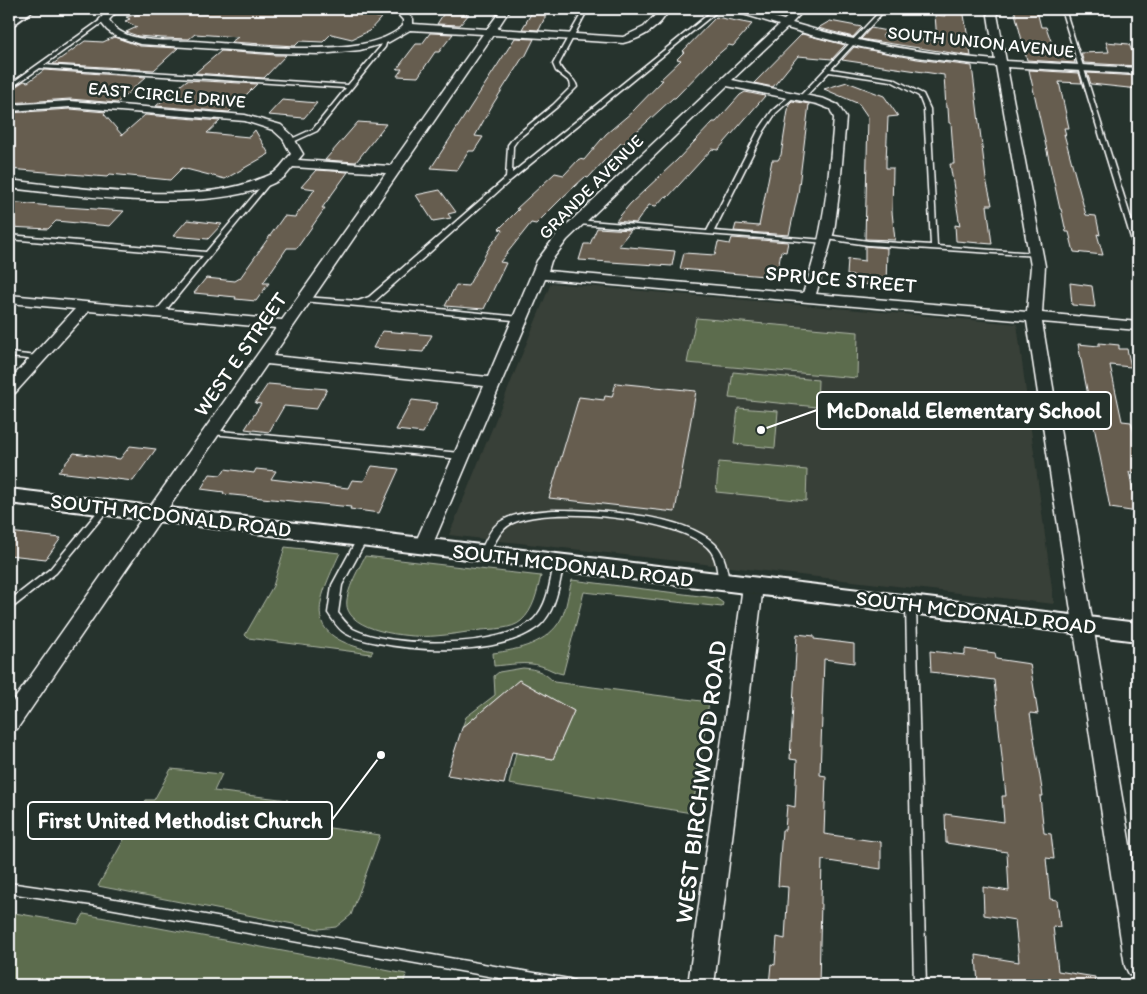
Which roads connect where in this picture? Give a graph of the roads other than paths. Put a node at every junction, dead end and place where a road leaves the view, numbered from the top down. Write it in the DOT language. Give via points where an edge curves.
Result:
graph roads {
  1 [pos="29,9"];
  2 [pos="101,9"];
  3 [pos="114,9"];
  4 [pos="418,9"];
  5 [pos="506,9"];
  6 [pos="586,9"];
  7 [pos="665,9"];
  8 [pos="718,9"];
  9 [pos="736,9"];
  10 [pos="801,9"];
  11 [pos="884,9"];
  12 [pos="992,9"];
  13 [pos="1063,9"];
  14 [pos="401,12"];
  15 [pos="104,20"];
  16 [pos="9,22"];
  17 [pos="786,24"];
  18 [pos="408,26"];
  19 [pos="490,32"];
  20 [pos="570,37"];
  21 [pos="385,40"];
  22 [pos="853,43"];
  23 [pos="1002,62"];
  24 [pos="38,66"];
  25 [pos="1082,68"];
  26 [pos="828,70"];
  27 [pos="1138,71"];
  28 [pos="725,82"];
  29 [pos="9,87"];
  30 [pos="350,87"];
  31 [pos="798,96"];
  32 [pos="9,108"];
  33 [pos="291,141"];
  34 [pos="293,163"];
  35 [pos="394,170"];
  36 [pos="271,178"];
  37 [pos="509,179"];
  38 [pos="9,184"];
  39 [pos="578,222"];
  40 [pos="710,232"];
  41 [pos="9,237"];
  42 [pos="826,240"];
  43 [pos="934,248"];
  44 [pos="1138,251"];
  45 [pos="208,254"];
  46 [pos="1036,255"];
  47 [pos="540,274"];
  48 [pos="808,297"];
  49 [pos="304,298"];
  50 [pos="9,299"];
  51 [pos="358,303"];
  52 [pos="86,306"];
  53 [pos="159,313"];
  54 [pos="1034,317"];
  55 [pos="521,319"];
  56 [pos="286,325"];
  57 [pos="1138,326"];
  58 [pos="9,355"];
  59 [pos="38,358"];
  60 [pos="262,360"];
  61 [pos="494,382"];
  62 [pos="9,390"];
  63 [pos="212,432"];
  64 [pos="461,456"];
  65 [pos="9,496"];
  66 [pos="106,507"];
  67 [pos="155,513"];
  68 [pos="362,539"];
  69 [pos="423,546"];
  70 [pos="484,554"];
  71 [pos="559,563"];
  72 [pos="724,583"];
  73 [pos="753,586"];
  74 [pos="911,605"];
  75 [pos="9,606"];
  76 [pos="1082,625"];
  77 [pos="1138,632"];
  78 [pos="9,723"];
  79 [pos="9,888"];
  80 [pos="1138,966"];
  81 [pos="569,985"];
  82 [pos="701,985"];
  83 [pos="920,985"];
  1 -- 16 [label="street"];
  2 -- 3 [label="street"];
  3 -- 15 [label="street"];
  4 -- 14 [label="lane"];
  5 -- 19 [label="street, WEST E STREET"];
  6 -- 20 [label="lane"];
  7 -- 20 [label="street" via="654,25 634,38"];
  8 -- 37 [label="lane"];
  9 -- 17 [label="street, SOUTH UNION AVENUE"];
  10 -- 17 [label="street, GRANDE AVENUE"];
  11 -- 22 [label="lane"];
  12 -- 23 [label="street"];
  13 -- 25 [label="lane"];
  14 -- 18 [label="street" via="408,19"];
  15 -- 21 [label="street" via="106,26 124,37 154,42 302,50 360,47"];
  15 -- 24 [label="lane"];
  17 -- 22 [label="street, SOUTH UNION AVENUE"];
  17 -- 28 [label="street, GRANDE AVENUE"];
  18 -- 19 [label="street"];
  18 -- 21 [label="street"];
  19 -- 20 [label="street"];
  19 -- 35 [label="street, WEST E STREET"];
  20 -- 37 [label="lane" via="556,64 558,70 573,81 574,87 510,146"];
  21 -- 30 [label="lane"];
  22 -- 23 [label="street, SOUTH UNION AVENUE" via="945,58"];
  22 -- 26 [label="lane"];
  23 -- 25 [label="street, SOUTH UNION AVENUE"];
  23 -- 46 [label="street" via="1014,146"];
  24 -- 29 [label="lane"];
  24 -- 30 [label="lane"];
  25 -- 27 [label="street, SOUTH UNION AVENUE"];
  25 -- 44 [label="lane"];
  26 -- 31 [label="lane"];
  26 -- 43 [label="lane" via="892,80 921,95 928,109"];
  28 -- 31 [label="street"];
  28 -- 39 [label="street, GRANDE AVENUE"];
  30 -- 33 [label="lane" via="315,130"];
  31 -- 40 [label="lane" via="774,112 761,131"];
  31 -- 42 [label="street" via="834,107 840,118 831,219"];
  32 -- 33 [label="street, EAST CIRCLE DRIVE" via="70,104 236,117 268,123 283,131"];
  33 -- 34 [label="street" via="297,154"];
  34 -- 35 [label="street"];
  34 -- 36 [label="street"];
  35 -- 49 [label="street, WEST E STREET"];
  36 -- 38 [label="street" via="211,195 178,197"];
  36 -- 45 [label="lane"];
  37 -- 51 [label="lane" via="372,299"];
  39 -- 40 [label="lane"];
  39 -- 47 [label="street, GRANDE AVENUE" via="562,236 544,261"];
  40 -- 42 [label="lane"];
  41 -- 45 [label="lane"];
  42 -- 43 [label="lane"];
  42 -- 48 [label="street" via="818,274"];
  43 -- 46 [label="lane"];
  45 -- 53 [label="lane"];
  46 -- 54 [label="street"];
  47 -- 48 [label="street, SPRUCE STREET"];
  47 -- 55 [label="street, GRANDE AVENUE"];
  48 -- 54 [label="street, SPRUCE STREET"];
  49 -- 51 [label="lane"];
  49 -- 56 [label="street, WEST E STREET"];
  50 -- 52 [label="street"];
  51 -- 55 [label="lane"];
  52 -- 53 [label="street"];
  52 -- 59 [label="street"];
  53 -- 56 [label="street"];
  54 -- 57 [label="street, SPRUCE STREET"];
  54 -- 76 [label="street"];
  55 -- 61 [label="street, GRANDE AVENUE"];
  56 -- 60 [label="street, WEST E STREET"];
  58 -- 59 [label="lane"];
  59 -- 62 [label="street"];
  60 -- 61 [label="street"];
  60 -- 63 [label="street, WEST E STREET"];
  61 -- 64 [label="street, GRANDE AVENUE"];
  63 -- 64 [label="lane"];
  63 -- 67 [label="street, WEST E STREET"];
  64 -- 69 [label="street, GRANDE AVENUE"];
  65 -- 66 [label="street, SOUTH MCDONALD ROAD"];
  66 -- 67 [label="street, SOUTH MCDONALD ROAD"];
  66 -- 75 [label="lane" via="53,571"];
  67 -- 68 [label="street, SOUTH MCDONALD ROAD"];
  67 -- 78 [label="street, WEST E STREET"];
  68 -- 69 [label="street, SOUTH MCDONALD ROAD"];
  68 -- 71 [label="lane" via="337,585 333,613 348,631 374,641 403,645 440,646 514,637 536,624 548,606"];
  69 -- 70 [label="street, SOUTH MCDONALD ROAD"];
  70 -- 71 [label="street, SOUTH MCDONALD ROAD"];
  70 -- 72 [label="lane" via="500,527 523,516 563,512 624,518 678,528 708,543 720,557"];
  71 -- 72 [label="street, SOUTH MCDONALD ROAD"];
  72 -- 73 [label="street, SOUTH MCDONALD ROAD"];
  73 -- 74 [label="street, SOUTH MCDONALD ROAD"];
  73 -- 82 [label="street, WEST BIRCHWOOD ROAD"];
  74 -- 76 [label="street, SOUTH MCDONALD ROAD"];
  74 -- 83 [label="lane"];
  76 -- 77 [label="street, SOUTH MCDONALD ROAD"];
  76 -- 80 [label="street"];
  79 -- 81 [label="lane"];
}
